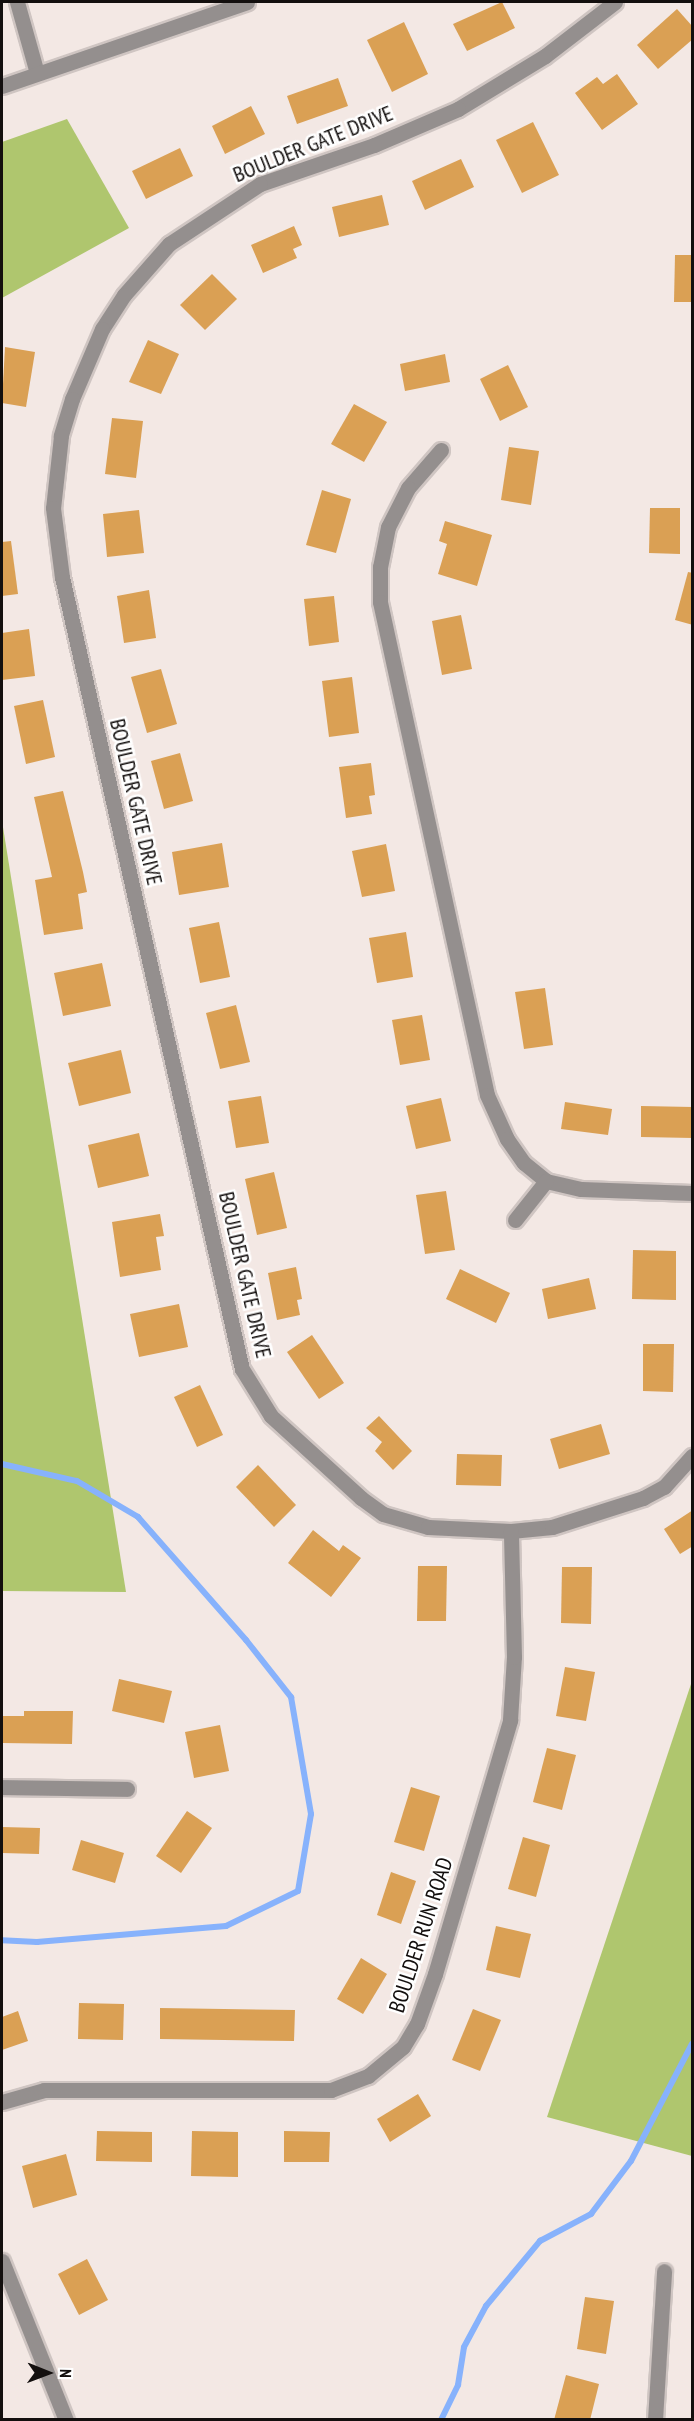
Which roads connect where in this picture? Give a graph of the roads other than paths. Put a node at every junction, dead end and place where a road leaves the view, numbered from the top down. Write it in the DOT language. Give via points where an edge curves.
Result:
graph roads {
  1 [pos="17,2"];
  2 [pos="247,2"];
  3 [pos="615,2"];
  4 [pos="37,73"];
  5 [pos="2,86"];
  6 [pos="441,450"];
  7 [pos="546,1181"];
  8 [pos="693,1193"];
  9 [pos="515,1220"];
  10 [pos="693,1456"];
  11 [pos="511,1531"];
  12 [pos="2,1787"];
  13 [pos="127,1789"];
  14 [pos="2,2102"];
  15 [pos="2,2261"];
  16 [pos="664,2271"];
  17 [pos="66,2420"];
  18 [pos="655,2420"];
  1 -- 4 [label="street"];
  2 -- 4 [label="street"];
  3 -- 11 [label="street, BOULDER GATE DRIVE" via="545,56 458,109 374,145 260,184 169,244 124,296 102,329 60,436 53,508 62,577 242,1369 271,1416 360,1498 383,1514 428,1527"];
  4 -- 5 [label="street"];
  6 -- 7 [label="street" via="408,488 388,527 380,567 380,602 487,1095 507,1139 524,1163"];
  7 -- 8 [label="street" via="581,1190"];
  7 -- 9 [label="street"];
  10 -- 11 [label="street, BOULDER GATE DRIVE" via="664,1487 643,1498 552,1527"];
  11 -- 14 [label="street, BOULDER RUN ROAD" via="514,1657 510,1720 435,1974 404,2047 368,2076 331,2090 44,2090"];
  12 -- 13 [label="street"];
  15 -- 17 [label="street"];
  16 -- 18 [label="street"];
}
